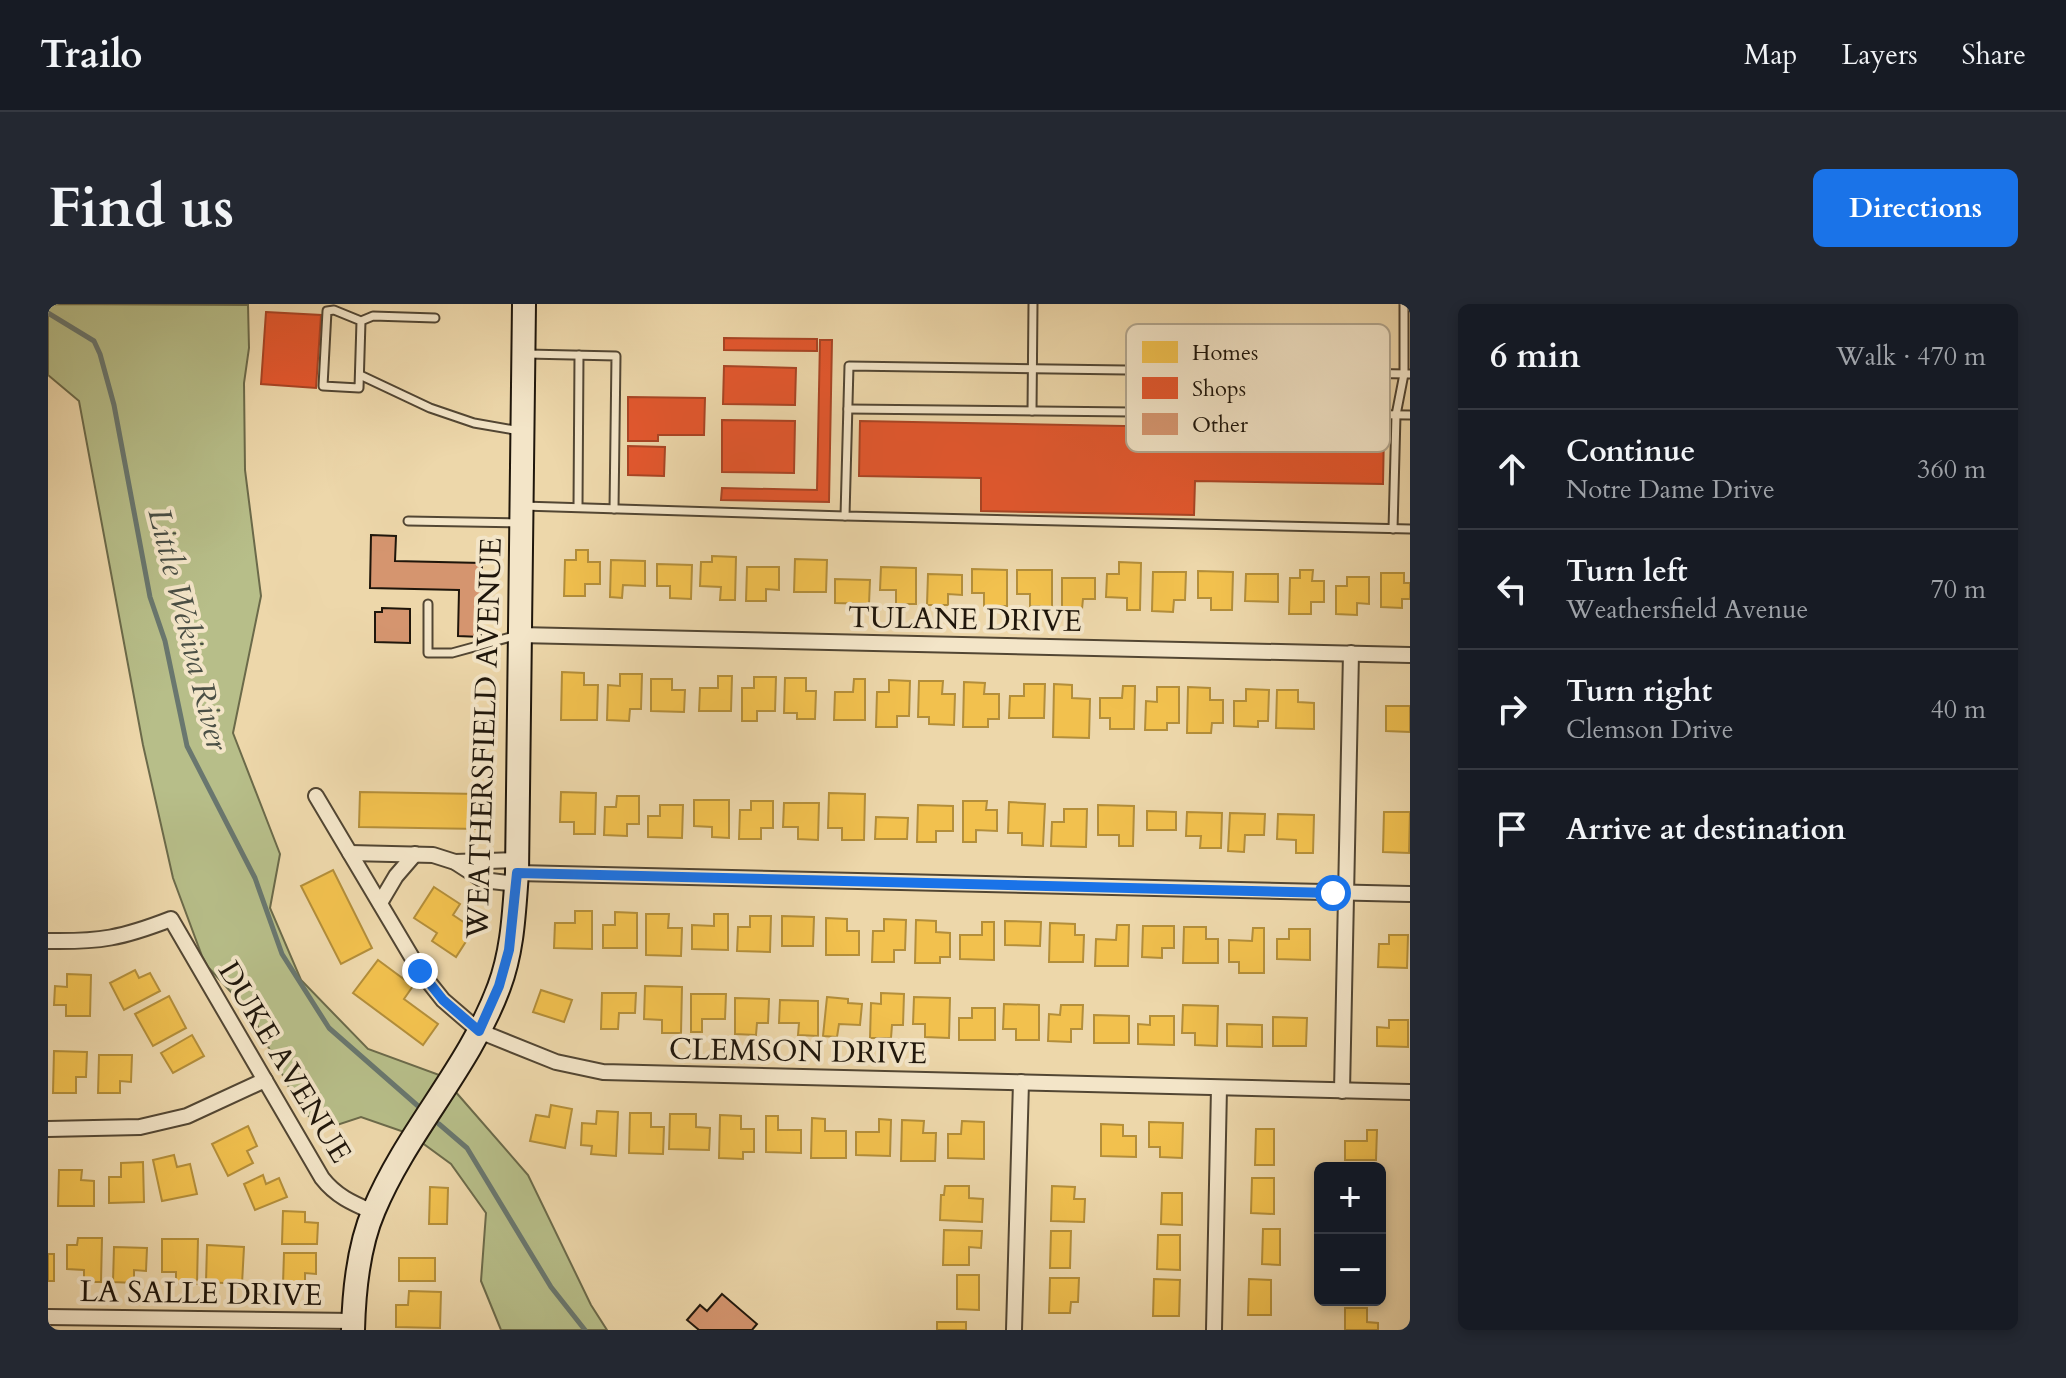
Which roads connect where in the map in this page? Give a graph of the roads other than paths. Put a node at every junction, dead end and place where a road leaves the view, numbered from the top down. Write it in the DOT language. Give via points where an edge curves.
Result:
graph roads {
  1 [pos="524,304"];
  2 [pos="1033,304"];
  3 [pos="1404,304"];
  4 [pos="435,318"];
  5 [pos="361,321"];
  6 [pos="523,354"];
  7 [pos="579,355"];
  8 [pos="1033,368"];
  9 [pos="1126,369"];
  10 [pos="1407,374"];
  11 [pos="360,375"];
  12 [pos="848,409"];
  13 [pos="1032,411"];
  14 [pos="1126,412"];
  15 [pos="1390,415"];
  16 [pos="1396,415"];
  17 [pos="1410,415"];
  18 [pos="522,431"];
  19 [pos="578,507"];
  20 [pos="614,509"];
  21 [pos="521,514"];
  22 [pos="845,516"];
  23 [pos="408,521"];
  24 [pos="1393,529"];
  25 [pos="1410,529"];
  26 [pos="428,604"];
  27 [pos="519,635"];
  28 [pos="1351,653"];
  29 [pos="1410,655"];
  30 [pos="316,796"];
  31 [pos="350,853"];
  32 [pos="415,854"];
  33 [pos="455,862"];
  34 [pos="516,872"];
  35 [pos="1347,893"];
  36 [pos="1410,894"];
  37 [pos="380,903"];
  38 [pos="48,941"];
  39 [pos="479,1031"];
  40 [pos="265,1080"];
  41 [pos="1021,1082"];
  42 [pos="1219,1088"];
  43 [pos="1342,1091"];
  44 [pos="1410,1092"];
  45 [pos="48,1129"];
  46 [pos="373,1212"];
  47 [pos="48,1317"];
  48 [pos="353,1325"];
  49 [pos="1014,1330"];
  50 [pos="1214,1330"];
  1 -- 6 [label="street, WEATHERSFIELD AVENUE"];
  2 -- 8 [label="lane"];
  3 -- 10 [label="lane"];
  4 -- 5 [label="lane" via="373,316"];
  5 -- 11 [label="lane"];
  5 -- 11 [label="lane" via="327,311 323,386 359,388"];
  6 -- 7 [label="lane"];
  6 -- 18 [label="street, WEATHERSFIELD AVENUE"];
  7 -- 19 [label="lane"];
  7 -- 20 [label="lane" via="616,356"];
  8 -- 9 [label="lane"];
  8 -- 12 [label="lane" via="849,366"];
  8 -- 13 [label="lane"];
  10 -- 16 [label="lane"];
  11 -- 18 [label="lane" via="430,408"];
  12 -- 13 [label="lane"];
  12 -- 22 [label="lane"];
  13 -- 14 [label="lane"];
  15 -- 16 [label="lane"];
  16 -- 17 [label="lane"];
  16 -- 24 [label="lane"];
  18 -- 21 [label="street, WEATHERSFIELD AVENUE"];
  19 -- 20 [label="lane"];
  19 -- 21 [label="lane"];
  20 -- 22 [label="lane"];
  21 -- 23 [label="lane"];
  21 -- 27 [label="street, WEATHERSFIELD AVENUE"];
  22 -- 24 [label="lane"];
  24 -- 25 [label="lane"];
  26 -- 27 [label="lane" via="428,653 452,653"];
  27 -- 28 [label="street, TULANE DRIVE"];
  27 -- 34 [label="street, WEATHERSFIELD AVENUE"];
  28 -- 29 [label="street, TULANE DRIVE"];
  28 -- 35 [label="street"];
  30 -- 31 [label="street, CLEMSON DRIVE"];
  31 -- 32 [label="street"];
  31 -- 37 [label="street, CLEMSON DRIVE"];
  32 -- 33 [label="street"];
  32 -- 37 [label="street"];
  33 -- 34 [label="street"];
  33 -- 34 [label="street" via="483,880"];
  34 -- 35 [label="street"];
  34 -- 39 [label="street, WEATHERSFIELD AVENUE" via="509,950"];
  35 -- 36 [label="street"];
  35 -- 43 [label="street"];
  37 -- 39 [label="street, CLEMSON DRIVE" via="420,971"];
  38 -- 40 [label="street, DUKE AVENUE" via="121,938 171,919"];
  39 -- 41 [label="street, CLEMSON DRIVE" via="556,1062 603,1072"];
  39 -- 46 [label="street, WEATHERSFIELD AVENUE"];
  40 -- 45 [label="street" via="187,1116 140,1127"];
  40 -- 46 [label="street, DUKE AVENUE" via="333,1191"];
  41 -- 42 [label="street, CLEMSON DRIVE"];
  41 -- 49 [label="street"];
  42 -- 43 [label="street, CLEMSON DRIVE"];
  42 -- 50 [label="street"];
  43 -- 44 [label="street, CLEMSON DRIVE"];
  46 -- 48 [label="street, WEATHERSFIELD AVENUE" via="357,1270"];
  47 -- 48 [label="street, LA SALLE DRIVE"];
}
